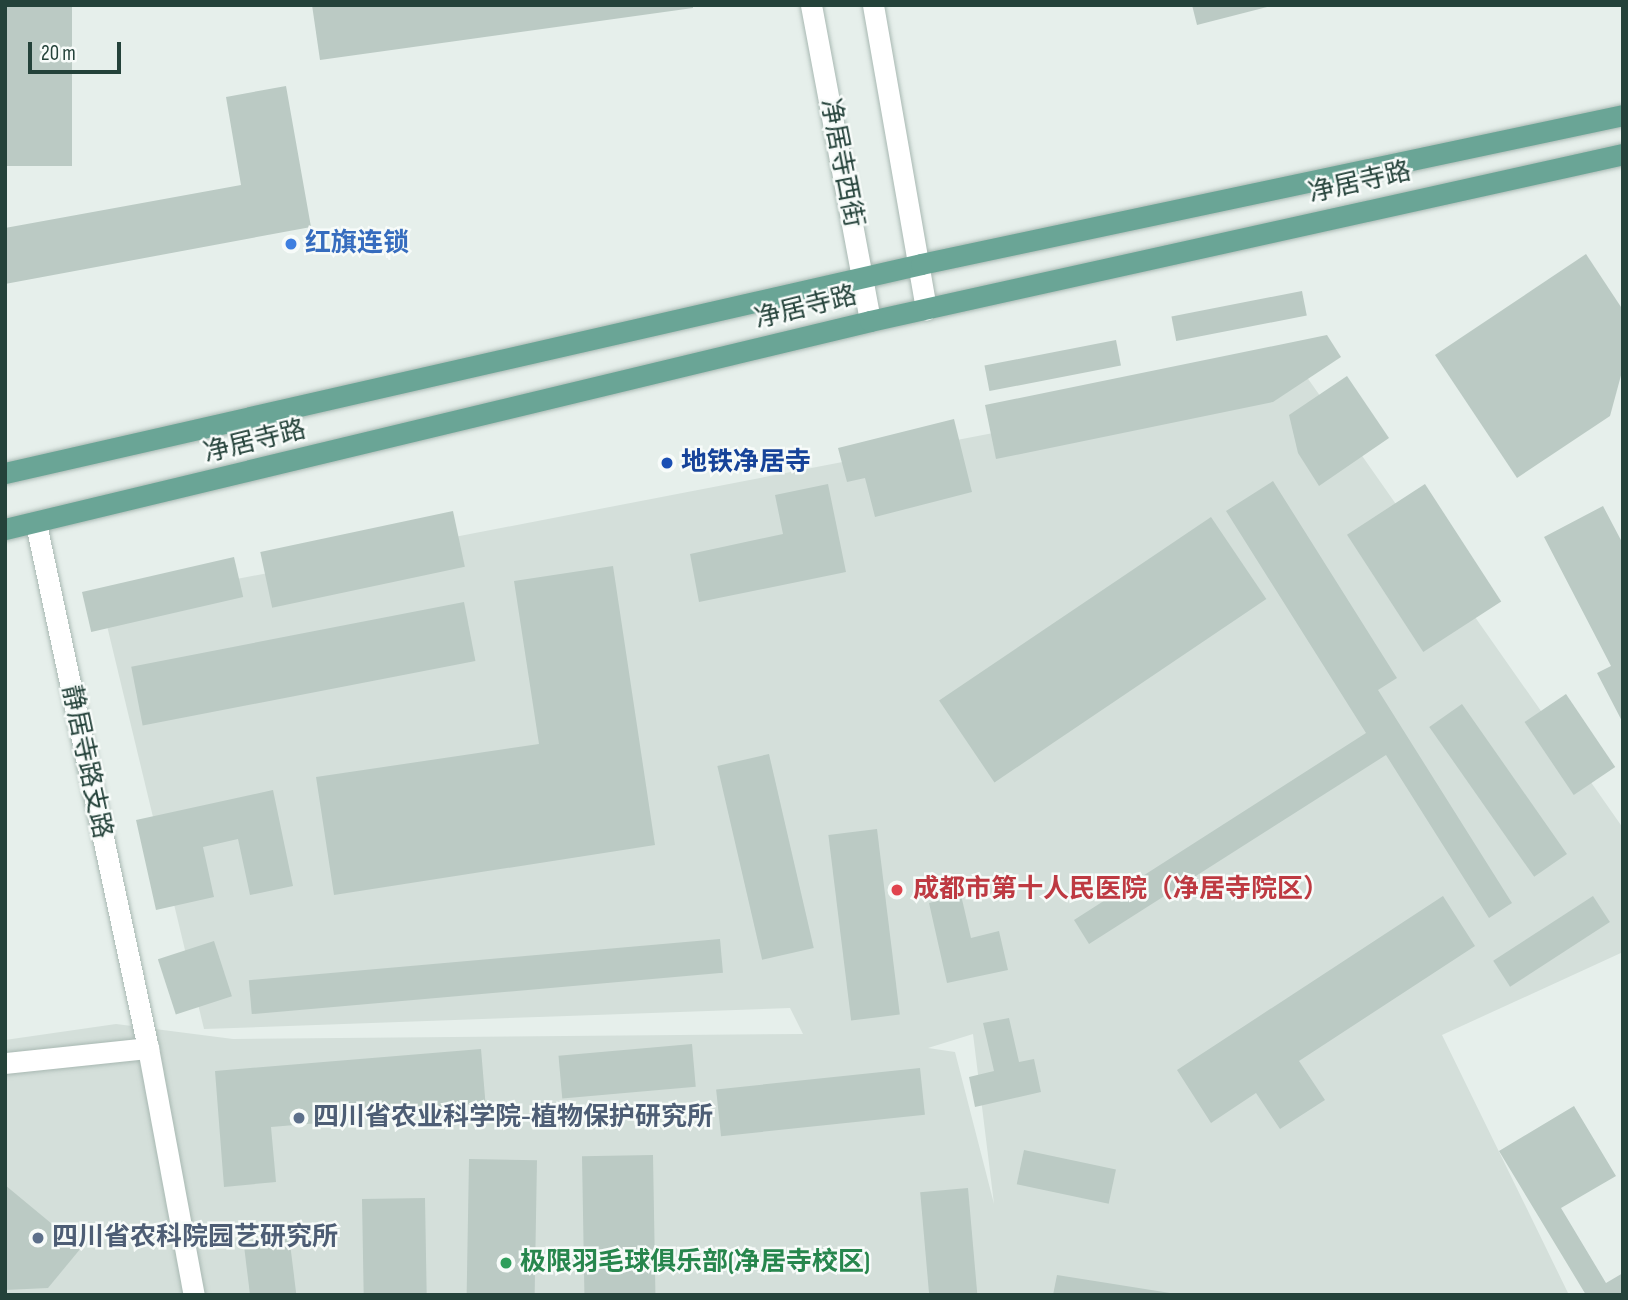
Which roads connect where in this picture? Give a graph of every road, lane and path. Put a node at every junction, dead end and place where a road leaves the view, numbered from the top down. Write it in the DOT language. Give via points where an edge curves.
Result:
graph roads {
  1 [pos="811,5"];
  2 [pos="873,5"];
  3 [pos="1623,115"];
  4 [pos="1623,153"];
  5 [pos="920,264"];
  6 [pos="863,277"];
  7 [pos="926,309"];
  8 [pos="870,321"];
  9 [pos="5,473"];
  10 [pos="36,524"];
  11 [pos="5,529"];
  12 [pos="148,1048"];
  13 [pos="5,1063"];
  14 [pos="194,1295"];
  1 -- 6 [label="street, 净居寺西街"];
  2 -- 5 [label="street"];
  3 -- 5 [label="main road, 净居寺路"];
  4 -- 7 [label="main road, 净居寺路"];
  5 -- 6 [label="main road, 净居寺路"];
  5 -- 7 [label="street"];
  6 -- 8 [label="street, 净居寺西街"];
  6 -- 9 [label="main road, 净居寺路"];
  7 -- 8 [label="main road, 净居寺路"];
  8 -- 10 [label="main road, 净居寺路"];
  10 -- 11 [label="main road, 净居寺路"];
  10 -- 12 [label="street, 静居寺路支路"];
  12 -- 13 [label="street"];
  12 -- 14 [label="street, 静居寺路支路"];
}
